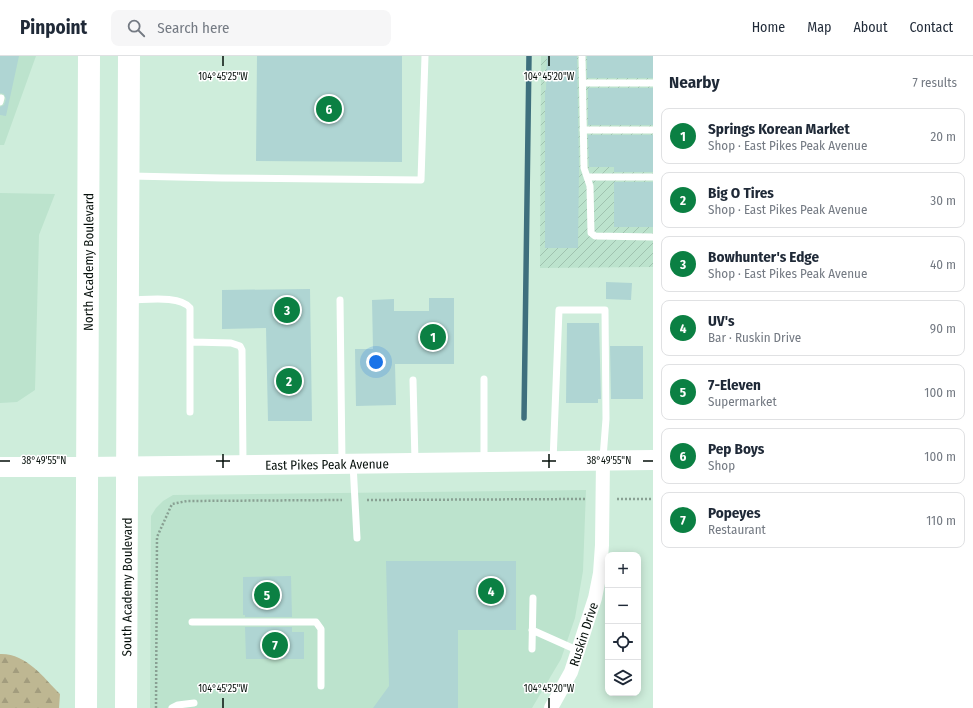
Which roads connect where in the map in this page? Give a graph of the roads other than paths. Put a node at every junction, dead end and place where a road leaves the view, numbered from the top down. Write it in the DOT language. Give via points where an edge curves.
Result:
graph roads {
  1 [pos="89,56"];
  2 [pos="129,56"];
  3 [pos="425,56"];
  4 [pos="582,56"];
  5 [pos="583,83"];
  6 [pos="653,83"];
  7 [pos="583,130"];
  8 [pos="653,130"];
  9 [pos="129,176"];
  10 [pos="587,177"];
  11 [pos="653,177"];
  12 [pos="653,237"];
  13 [pos="128,300"];
  14 [pos="340,300"];
  15 [pos="190,340"];
  16 [pos="484,379"];
  17 [pos="413,380"];
  18 [pos="190,412"];
  19 [pos="603,460"];
  20 [pos="653,460"];
  21 [pos="553,461"];
  22 [pos="484,462"];
  23 [pos="414,463"];
  24 [pos="348,464"];
  25 [pos="244,465"];
  26 [pos="0,467"];
  27 [pos="127,467"];
  28 [pos="87,468"];
  29 [pos="357,538"];
  30 [pos="533,598"];
  31 [pos="192,622"];
  32 [pos="532,630"];
  33 [pos="532,649"];
  34 [pos="579,651"];
  35 [pos="321,686"];
  36 [pos="194,703"];
  37 [pos="86,708"];
  38 [pos="126,708"];
  39 [pos="172,708"];
  40 [pos="551,708"];
  1 -- 28 [label="highway, North Academy Boulevard"];
  2 -- 9 [label="highway"];
  3 -- 9 [label="lane" via="421,180"];
  4 -- 5 [label="lane"];
  5 -- 6 [label="lane"];
  5 -- 7 [label="lane"];
  7 -- 8 [label="lane"];
  7 -- 10 [label="lane" via="584,168"];
  9 -- 13 [label="highway"];
  10 -- 11 [label="lane"];
  10 -- 12 [label="lane" via="590,186 591,233 594,236"];
  13 -- 15 [label="lane" via="172,300 187,304 190,308"];
  13 -- 27 [label="highway"];
  14 -- 24 [label="lane"];
  15 -- 18 [label="lane"];
  15 -- 25 [label="lane" via="197,343 236,344 242,350"];
  16 -- 22 [label="lane"];
  17 -- 23 [label="lane"];
  19 -- 20 [label="main road, East Pikes Peak Avenue"];
  19 -- 21 [label="main road, East Pikes Peak Avenue"];
  19 -- 21 [label="lane" via="606,419 605,310 559,310"];
  19 -- 34 [label="street, Ruskin Drive" via="600,573"];
  21 -- 22 [label="main road, East Pikes Peak Avenue"];
  22 -- 23 [label="main road, East Pikes Peak Avenue"];
  23 -- 24 [label="main road, East Pikes Peak Avenue"];
  24 -- 25 [label="main road, East Pikes Peak Avenue"];
  24 -- 29 [label="lane" via="355,500"];
  25 -- 27 [label="main road, East Pikes Peak Avenue"];
  26 -- 28 [label="main road, East Pikes Peak Avenue"];
  27 -- 28 [label="main road, East Pikes Peak Avenue"];
  27 -- 38 [label="highway, South Academy Boulevard"];
  28 -- 37 [label="highway"];
  30 -- 32 [label="lane"];
  31 -- 35 [label="lane" via="316,622 321,628"];
  32 -- 33 [label="lane"];
  32 -- 34 [label="lane"];
  34 -- 40 [label="street, Ruskin Drive" via="571,672"];
  36 -- 39 [label="lane"];
}
